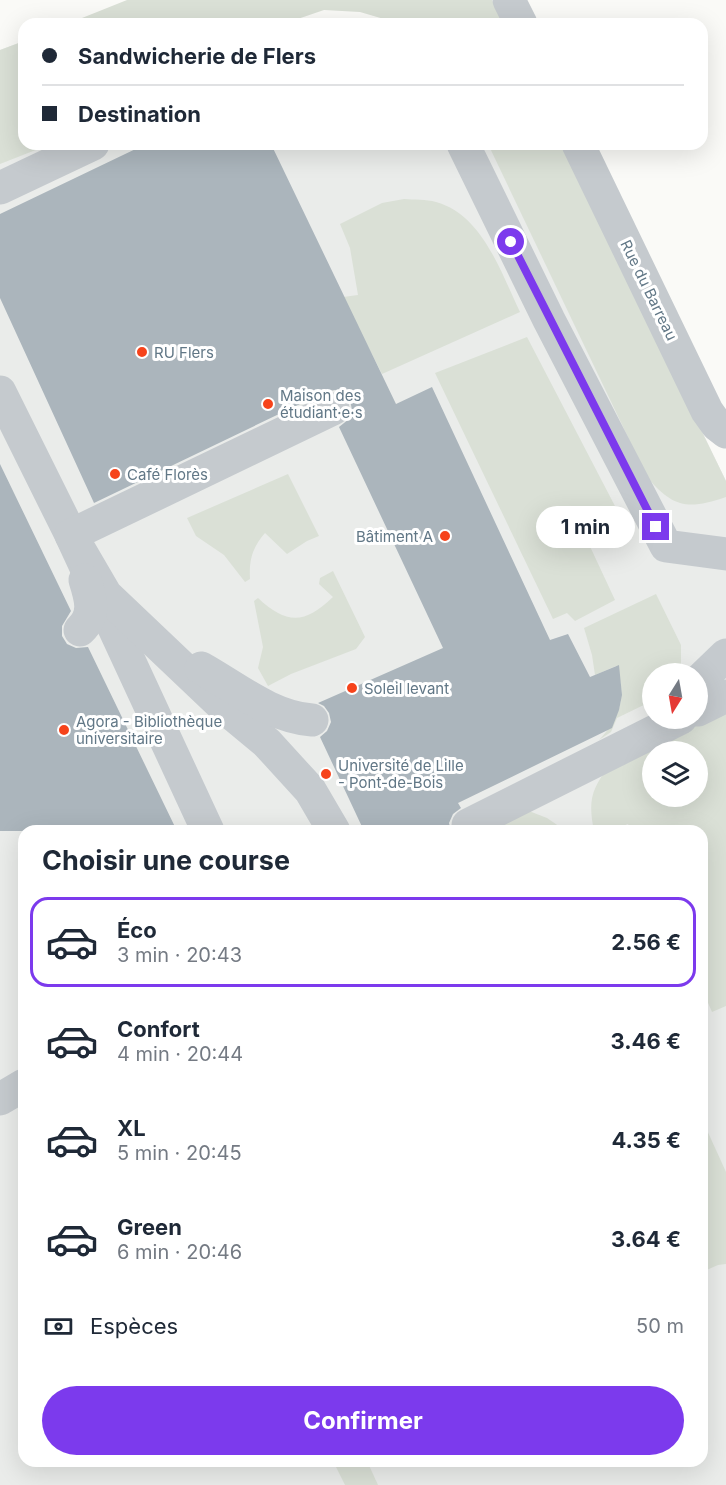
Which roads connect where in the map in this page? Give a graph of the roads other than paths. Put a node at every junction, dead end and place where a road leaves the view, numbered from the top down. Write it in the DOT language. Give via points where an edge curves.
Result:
graph roads {
  1 [pos="509,0"];
  2 [pos="518,18"];
  3 [pos="80,150"];
  4 [pos="466,150"];
  5 [pos="581,150"];
  6 [pos="0,188"];
  7 [pos="0,392"];
  8 [pos="333,409"];
  9 [pos="726,432"];
  10 [pos="726,529"];
  11 [pos="71,536"];
  12 [pos="684,548"];
  13 [pos="726,554"];
  14 [pos="80,630"];
  15 [pos="161,645"];
  16 [pos="726,656"];
  17 [pos="708,673"];
  18 [pos="726,696"];
  19 [pos="708,705"];
  20 [pos="312,720"];
  21 [pos="642,721"];
  22 [pos="657,729"];
  23 [pos="205,825"];
  24 [pos="330,825"];
  25 [pos="18,1089"];
  26 [pos="0,1100"];
  1 -- 2 [label="street"];
  3 -- 6 [label="street"];
  4 -- 12 [label="street" via="666,546"];
  5 -- 9 [label="street, Rue du Barreau" via="707,411"];
  7 -- 11 [label="street"];
  8 -- 11 [label="street"];
  10 -- 12 [label="street"];
  11 -- 14 [label="street" via="91,607 87,623"];
  11 -- 15 [label="street" via="106,595"];
  11 -- 23 [label="street"];
  12 -- 13 [label="street"];
  15 -- 20 [label="street" via="277,713"];
  15 -- 24 [label="street" via="288,765 310,790"];
  16 -- 17 [label="street"];
  18 -- 19 [label="street"];
  21 -- 22 [label="street" via="464,816"];
  25 -- 26 [label="street"];
}
